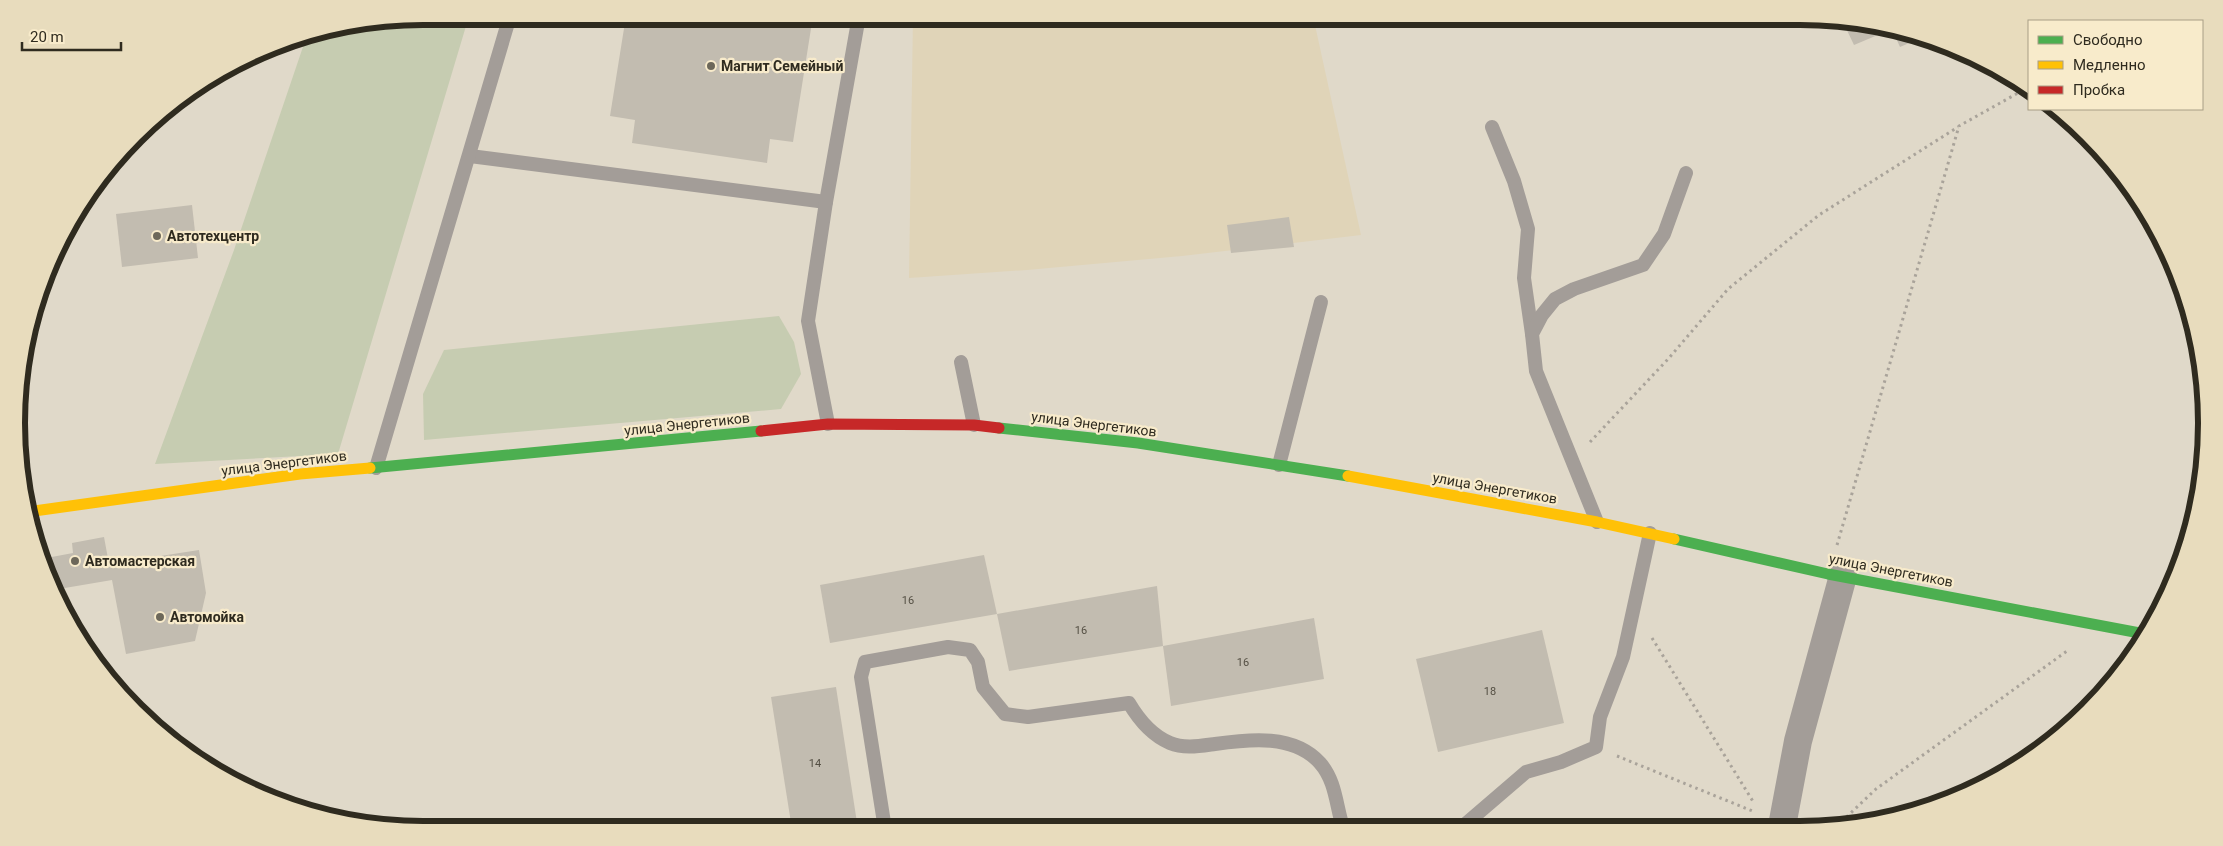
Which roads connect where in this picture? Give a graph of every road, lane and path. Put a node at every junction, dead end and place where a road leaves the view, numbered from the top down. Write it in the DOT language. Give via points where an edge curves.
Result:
graph roads {
  1 [pos="507,25"];
  2 [pos="857,25"];
  3 [pos="2021,92"];
  4 [pos="1959,126"];
  5 [pos="1492,127"];
  6 [pos="470,156"];
  7 [pos="1686,173"];
  8 [pos="826,202"];
  9 [pos="1321,302"];
  10 [pos="1532,334"];
  11 [pos="961,362"];
  12 [pos="828,424"];
  13 [pos="974,425"];
  14 [pos="1566,446"];
  15 [pos="1280,465"];
  16 [pos="376,468"];
  17 [pos="35,511"];
  18 [pos="1597,522"];
  19 [pos="1650,533"];
  20 [pos="1836,575"];
  21 [pos="1635,606"];
  22 [pos="2138,633"];
  23 [pos="2067,650"];
  24 [pos="1596,747"];
  25 [pos="1846,818"];
  26 [pos="885,821"];
  27 [pos="1341,821"];
  28 [pos="1469,821"];
  29 [pos="1783,821"];
  1 -- 6 [label="lane"];
  2 -- 8 [label="lane"];
  3 -- 4 [label="path"];
  4 -- 14 [label="path" via="1819,214 1728,288 1669,358 1589,443"];
  4 -- 20 [label="path"];
  5 -- 10 [label="lane" via="1528,229 1524,278"];
  6 -- 8 [label="lane"];
  6 -- 16 [label="lane"];
  7 -- 10 [label="lane" via="1664,234 1643,265 1555,299"];
  8 -- 12 [label="lane" via="808,321"];
  9 -- 15 [label="lane"];
  10 -- 14 [label="lane" via="1536,371"];
  11 -- 13 [label="lane"];
  12 -- 13 [label="street, улица Энергетиков"];
  12 -- 16 [label="street, улица Энергетиков"];
  13 -- 15 [label="street, улица Энергетиков" via="1138,443"];
  14 -- 18 [label="lane"];
  15 -- 18 [label="street, улица Энергетиков"];
  16 -- 17 [label="street, улица Энергетиков" via="300,474"];
  18 -- 19 [label="street, улица Энергетиков"];
  19 -- 20 [label="street, улица Энергетиков"];
  19 -- 21 [label="lane"];
  20 -- 22 [label="street, улица Энергетиков"];
  20 -- 29 [label="street"];
  21 -- 24 [label="lane" via="1624,657 1600,717"];
  21 -- 24 [label="path" via="1640,620 1762,815"];
  23 -- 25 [label="path" via="1876,790"];
  24 -- 28 [label="lane" via="1526,772"];
  26 -- 27 [label="lane" via="861,676 866,662 948,646 970,650 978,662 983,687 1005,714 1028,717 1129,703 1139,719 1171,743 1190,747 1252,739 1303,748 1321,764 1332,781"];
}
